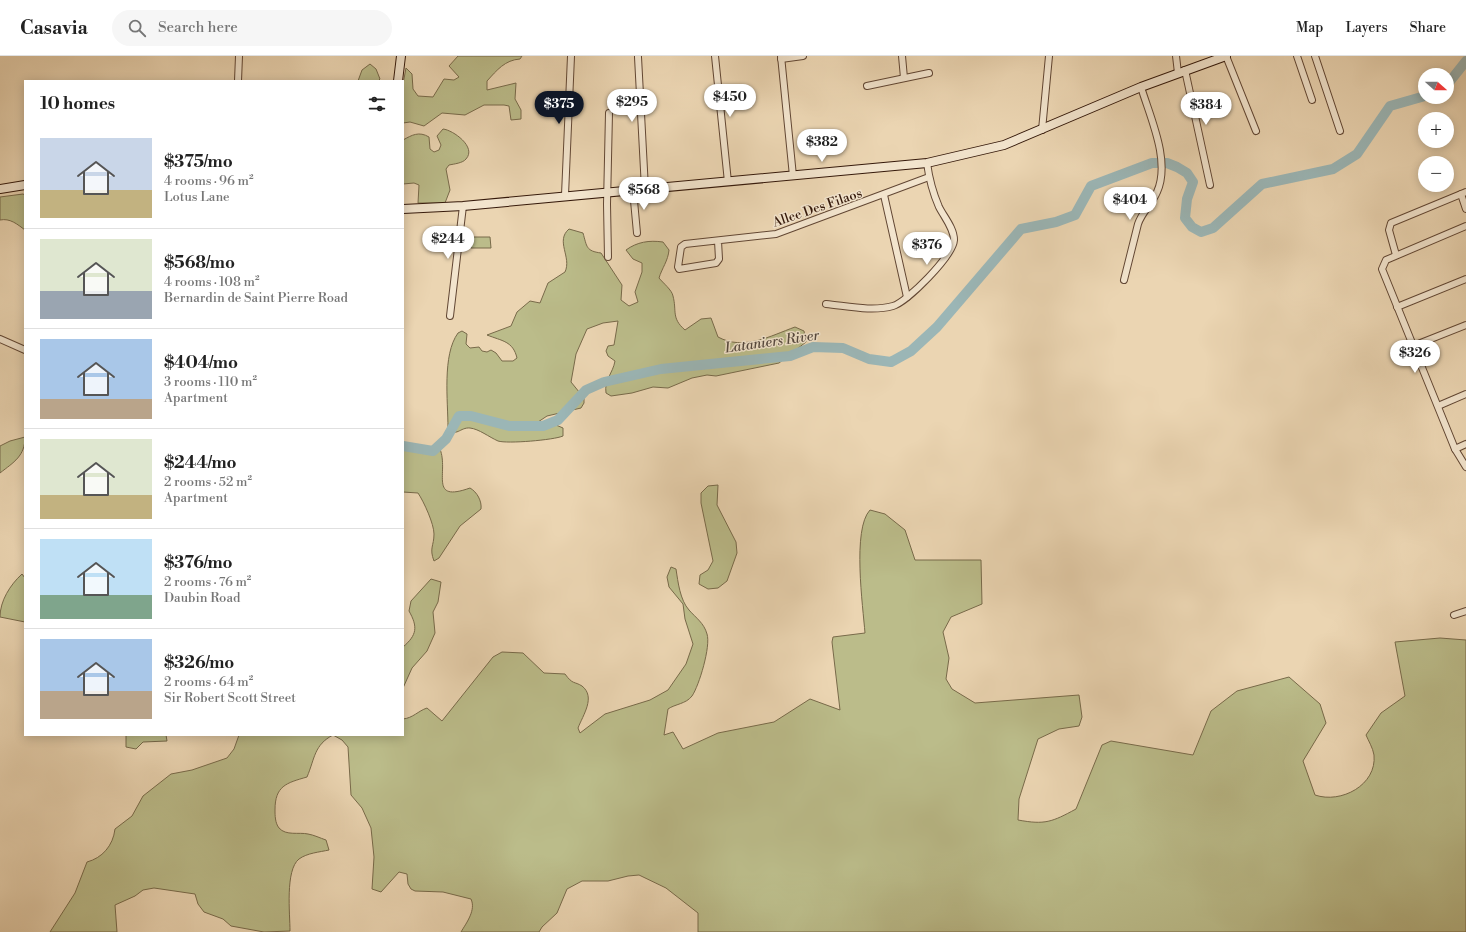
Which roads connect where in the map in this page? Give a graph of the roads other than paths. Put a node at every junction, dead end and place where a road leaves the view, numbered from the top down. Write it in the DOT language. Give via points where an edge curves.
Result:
graph roads {
  1 [pos="239,56"];
  2 [pos="401,56"];
  3 [pos="571,56"];
  4 [pos="714,56"];
  5 [pos="803,56"];
  6 [pos="902,56"];
  7 [pos="1049,56"];
  8 [pos="1176,56"];
  9 [pos="1297,56"];
  10 [pos="1315,56"];
  11 [pos="638,57"];
  12 [pos="781,57"];
  13 [pos="1222,57"];
  14 [pos="1181,72"];
  15 [pos="929,73"];
  16 [pos="904,78"];
  17 [pos="238,80"];
  18 [pos="398,80"];
  19 [pos="867,86"];
  20 [pos="1141,87"];
  21 [pos="1312,100"];
  22 [pos="609,113"];
  23 [pos="1042,130"];
  24 [pos="1256,131"];
  25 [pos="1340,131"];
  26 [pos="927,163"];
  27 [pos="793,176"];
  28 [pos="929,177"];
  29 [pos="728,182"];
  30 [pos="24,185"];
  31 [pos="1210,185"];
  32 [pos="0,189"];
  33 [pos="645,189"];
  34 [pos="633,190"];
  35 [pos="608,192"];
  36 [pos="1463,193"];
  37 [pos="565,195"];
  38 [pos="884,195"];
  39 [pos="463,206"];
  40 [pos="404,209"];
  41 [pos="1466,209"];
  42 [pos="1466,226"];
  43 [pos="637,233"];
  44 [pos="718,241"];
  45 [pos="1396,255"];
  46 [pos="608,257"];
  47 [pos="1466,279"];
  48 [pos="1124,280"];
  49 [pos="907,297"];
  50 [pos="826,304"];
  51 [pos="1397,307"];
  52 [pos="450,316"];
  53 [pos="1466,325"];
  54 [pos="0,339"];
  55 [pos="1413,346"];
  56 [pos="24,350"];
  57 [pos="1466,394"];
  58 [pos="1438,406"];
  59 [pos="1466,444"];
  60 [pos="1455,449"];
  61 [pos="1466,467"];
  62 [pos="1466,611"];
  63 [pos="1454,615"];
  1 -- 17 [label="street"];
  2 -- 18 [label="main road"];
  3 -- 37 [label="street"];
  4 -- 29 [label="street"];
  5 -- 12 [label="street"];
  6 -- 16 [label="street"];
  7 -- 23 [label="street"];
  8 -- 14 [label="street"];
  9 -- 21 [label="street"];
  10 -- 25 [label="street"];
  11 -- 33 [label="street"];
  12 -- 27 [label="street"];
  13 -- 14 [label="main road"];
  13 -- 24 [label="street"];
  14 -- 20 [label="main road"];
  14 -- 31 [label="street"];
  15 -- 16 [label="street"];
  16 -- 19 [label="street"];
  20 -- 23 [label="main road"];
  20 -- 48 [label="street" via="1161,155 1162,169 1158,191 1138,224"];
  22 -- 35 [label="street"];
  23 -- 26 [label="main road" via="1004,145"];
  26 -- 27 [label="main road"];
  26 -- 28 [label="street"];
  27 -- 29 [label="main road"];
  28 -- 38 [label="street, Allee Des Filaos"];
  28 -- 49 [label="street" via="954,241 943,263"];
  29 -- 33 [label="main road"];
  30 -- 32 [label="main road"];
  33 -- 34 [label="main road"];
  34 -- 35 [label="main road"];
  34 -- 43 [label="street"];
  35 -- 37 [label="main road"];
  35 -- 46 [label="street"];
  36 -- 41 [label="street"];
  36 -- 45 [label="street" via="1391,223 1389,230"];
  37 -- 39 [label="main road"];
  38 -- 44 [label="street, Allee Des Filaos" via="776,234"];
  38 -- 49 [label="street"];
  39 -- 40 [label="main road"];
  39 -- 52 [label="street"];
  42 -- 45 [label="street"];
  44 -- 44 [label="street, Allee Des Filaos" via="685,244 681,247 678,267 682,270 716,263 719,259"];
  45 -- 51 [label="street" via="1386,260 1382,269"];
  47 -- 51 [label="street"];
  49 -- 50 [label="street" via="895,306 878,309"];
  51 -- 55 [label="street"];
  53 -- 55 [label="street"];
  54 -- 56 [label="street"];
  55 -- 58 [label="street"];
  57 -- 58 [label="street"];
  58 -- 60 [label="street"];
  59 -- 60 [label="street"];
  60 -- 61 [label="street"];
  62 -- 63 [label="street"];
}
